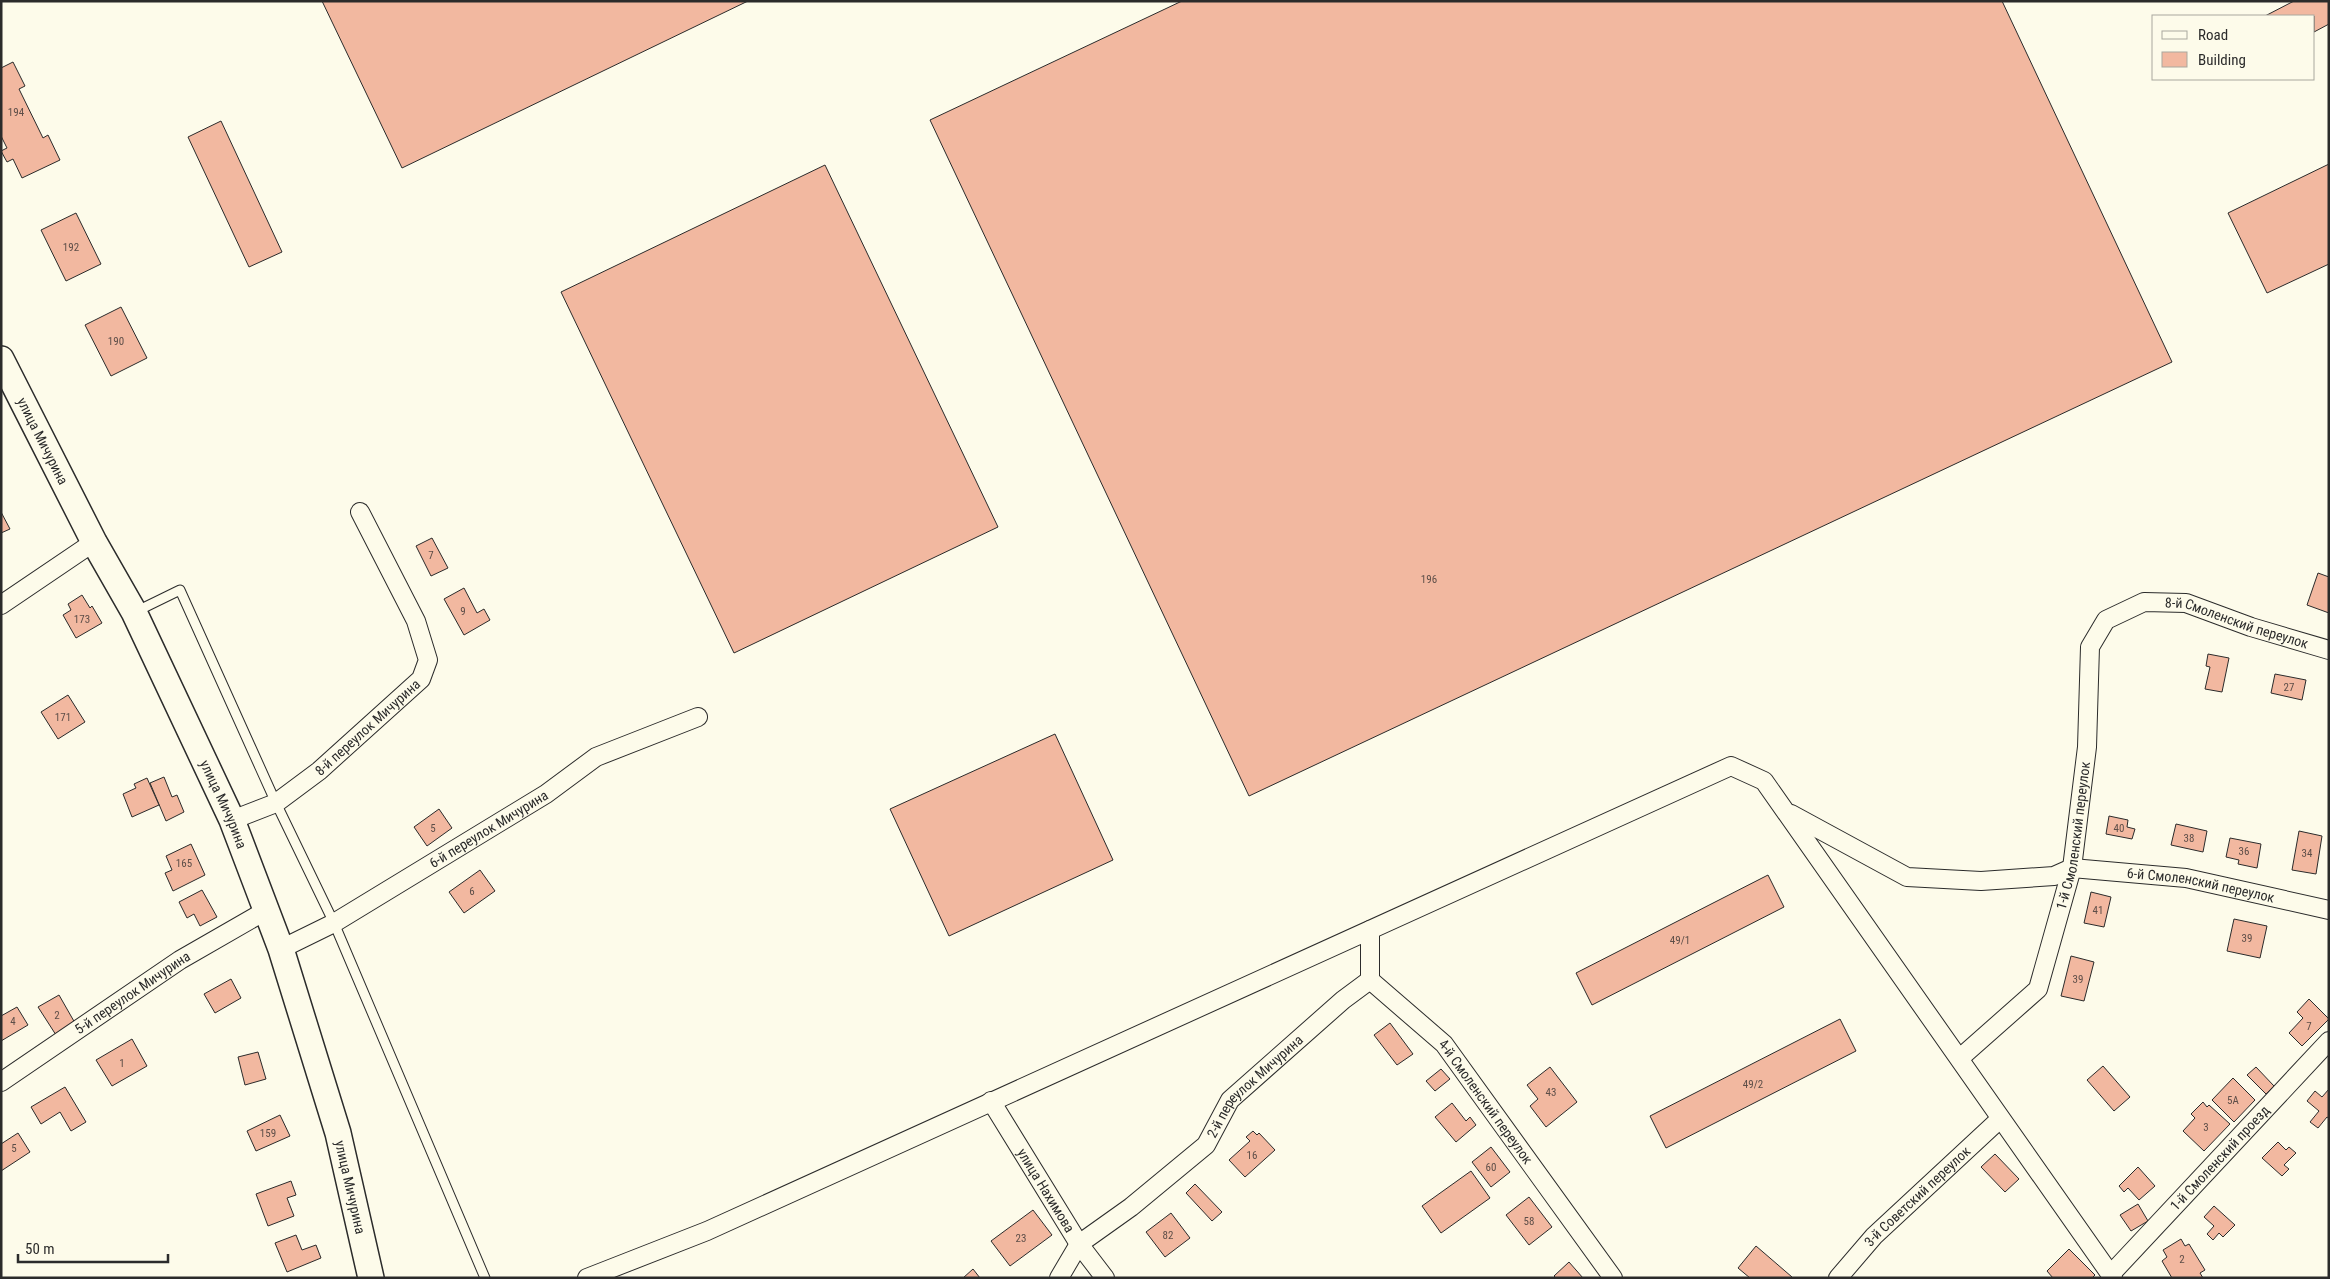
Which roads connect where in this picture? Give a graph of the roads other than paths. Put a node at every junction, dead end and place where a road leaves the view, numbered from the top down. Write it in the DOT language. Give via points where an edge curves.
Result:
graph roads {
  1 [pos="1,359"];
  2 [pos="360,512"];
  3 [pos="94,542"];
  4 [pos="2144,602"];
  5 [pos="1,604"];
  6 [pos="134,612"];
  7 [pos="2329,650"];
  8 [pos="698,717"];
  9 [pos="276,803"];
  10 [pos="1787,812"];
  11 [pos="232,820"];
  12 [pos="2072,868"];
  13 [pos="267,910"];
  14 [pos="2329,910"];
  15 [pos="334,923"];
  16 [pos="1370,930"];
  17 [pos="281,949"];
  18 [pos="1370,980"];
  19 [pos="2329,1041"];
  20 [pos="1960,1058"];
  21 [pos="1,1082"];
  22 [pos="991,1101"];
  23 [pos="2000,1118"];
  24 [pos="1079,1244"];
  25 [pos="2112,1276"];
  26 [pos="371,1278"];
  27 [pos="485,1278"];
  28 [pos="587,1278"];
  29 [pos="1059,1278"];
  30 [pos="1105,1278"];
  31 [pos="1613,1278"];
  32 [pos="1838,1278"];
  1 -- 3 [label="main road, улица Мичурина"];
  2 -- 9 [label="street, 8-й переулок Мичурина" via="416,621 428,660 421,679 319,771"];
  3 -- 5 [label="street"];
  3 -- 6 [label="main road, улица Мичурина"];
  4 -- 7 [label="street, 8-й Смоленский переулок" via="2186,603"];
  4 -- 12 [label="street, 1-й Смоленский переулок" via="2106,620 2090,647 2087,747"];
  6 -- 9 [label="lane" via="180,590"];
  6 -- 11 [label="main road, улица Мичурина"];
  8 -- 15 [label="street, 6-й переулок Мичурина" via="596,757 546,794"];
  9 -- 11 [label="street, 8-й переулок Мичурина"];
  9 -- 15 [label="lane"];
  10 -- 12 [label="street" via="1907,877 1981,881 2054,876"];
  10 -- 16 [label="street" via="1764,781 1731,766"];
  10 -- 20 [label="street"];
  11 -- 13 [label="main road, улица Мичурина"];
  12 -- 14 [label="street, 6-й Смоленский переулок" via="2186,878"];
  12 -- 20 [label="street, 1-й Смоленский переулок" via="2038,990"];
  13 -- 17 [label="main road, улица Мичурина"];
  13 -- 21 [label="street, 5-й переулок Мичурина" via="180,960"];
  15 -- 17 [label="street, 6-й переулок Мичурина"];
  15 -- 27 [label="lane"];
  16 -- 18 [label="street"];
  16 -- 22 [label="street"];
  17 -- 26 [label="main road, улица Мичурина" via="338,1132"];
  18 -- 24 [label="street, 2-й переулок Мичурина" via="1230,1100 1206,1145 1132,1207"];
  18 -- 31 [label="street, 4-й Смоленский переулок" via="1444,1044"];
  19 -- 25 [label="street, 1-й Смоленский проезд"];
  20 -- 23 [label="street"];
  22 -- 24 [label="street, улица Нахимова"];
  22 -- 28 [label="street" via="707,1231"];
  23 -- 25 [label="street"];
  23 -- 32 [label="street, 3-й Советский переулок" via="1874,1236"];
  24 -- 29 [label="street, 2-й переулок Мичурина"];
  24 -- 30 [label="street, улица Нахимова"];
}
